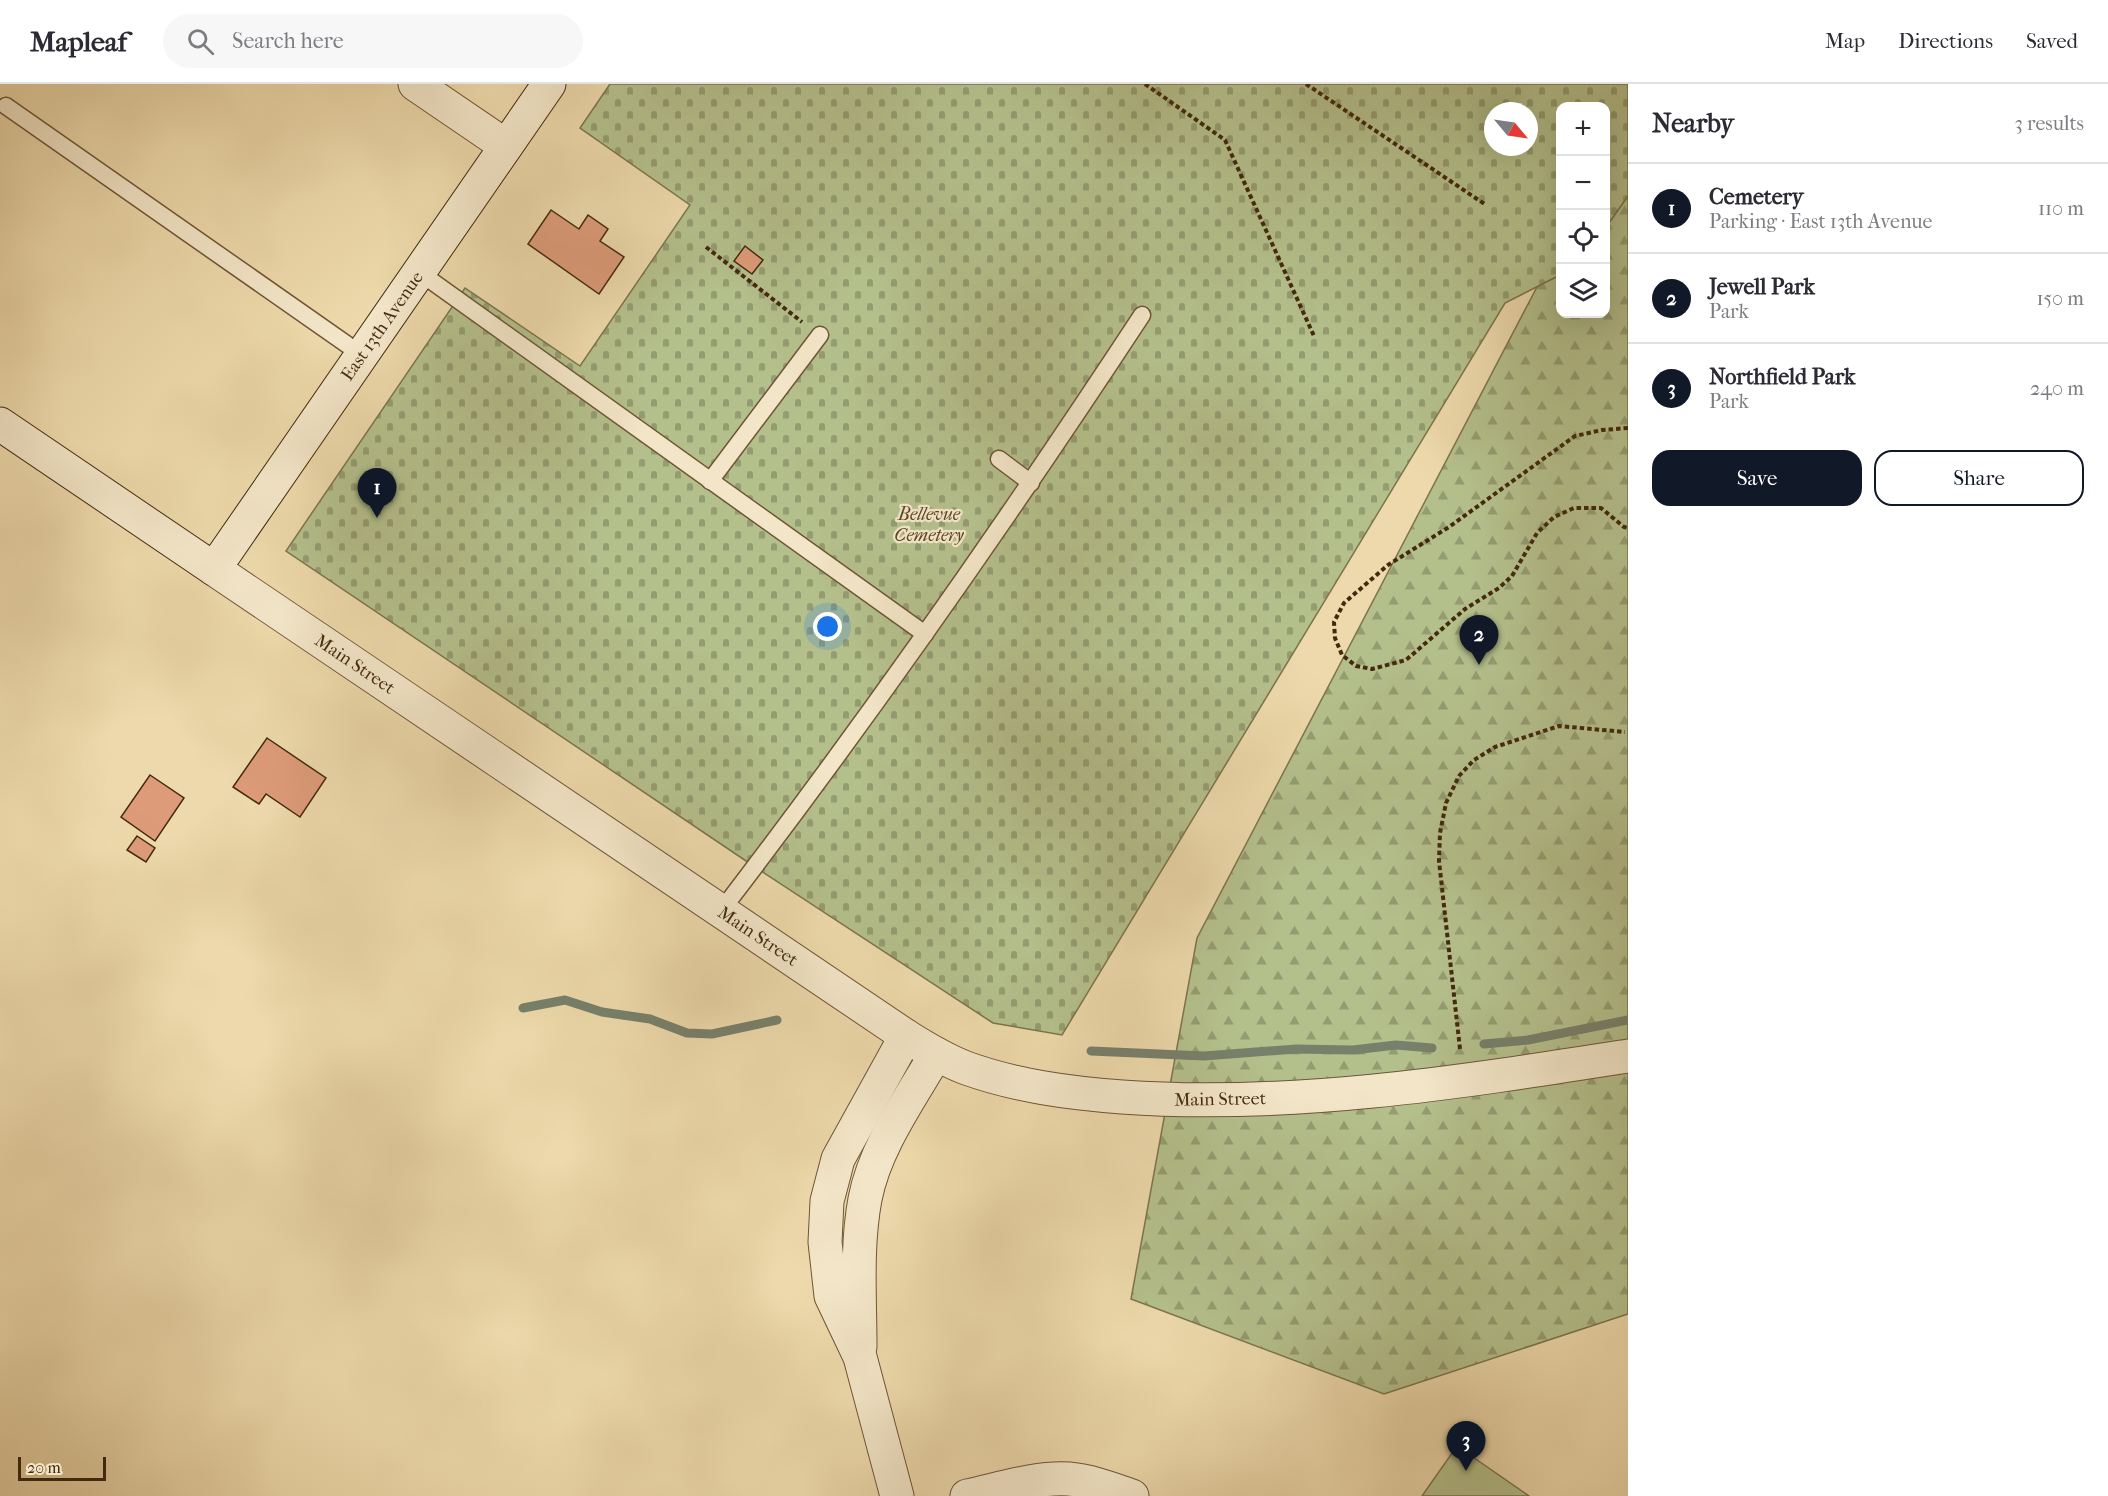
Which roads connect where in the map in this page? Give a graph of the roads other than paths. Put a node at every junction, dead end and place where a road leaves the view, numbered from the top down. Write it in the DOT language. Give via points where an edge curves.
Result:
graph roads {
  1 [pos="416,84"];
  2 [pos="549,84"];
  3 [pos="6,106"];
  4 [pos="506,146"];
  5 [pos="419,272"];
  6 [pos="1142,315"];
  7 [pos="820,335"];
  8 [pos="362,355"];
  9 [pos="0,424"];
  10 [pos="999,459"];
  11 [pos="710,482"];
  12 [pos="1032,483"];
  13 [pos="214,569"];
  14 [pos="925,634"];
  15 [pos="721,911"];
  16 [pos="906,1036"];
  17 [pos="936,1054"];
  18 [pos="1628,1056"];
  19 [pos="860,1358"];
  20 [pos="897,1496"];
  21 [pos="967,1496"];
  22 [pos="1132,1496"];
  1 -- 4 [label="street"];
  2 -- 4 [label="street, East 13th Avenue"];
  3 -- 8 [label="lane"];
  4 -- 5 [label="street, East 13th Avenue"];
  5 -- 8 [label="street, East 13th Avenue"];
  5 -- 11 [label="lane"];
  6 -- 12 [label="lane"];
  7 -- 11 [label="lane"];
  8 -- 13 [label="street, East 13th Avenue"];
  9 -- 13 [label="street, Main Street"];
  10 -- 12 [label="lane"];
  11 -- 14 [label="lane"];
  12 -- 14 [label="lane"];
  13 -- 15 [label="street, Main Street"];
  14 -- 15 [label="lane"];
  15 -- 16 [label="street, Main Street"];
  16 -- 17 [label="street, Main Street"];
  16 -- 19 [label="street" via="837,1160 827,1201 825,1242 831,1296"];
  17 -- 18 [label="street, Main Street" via="1007,1081 1100,1095 1169,1100 1316,1096"];
  17 -- 19 [label="street" via="894,1125 874,1167 865,1198"];
  19 -- 20 [label="street"];
  21 -- 22 [label="street" via="1038,1480 1068,1479"];
}
